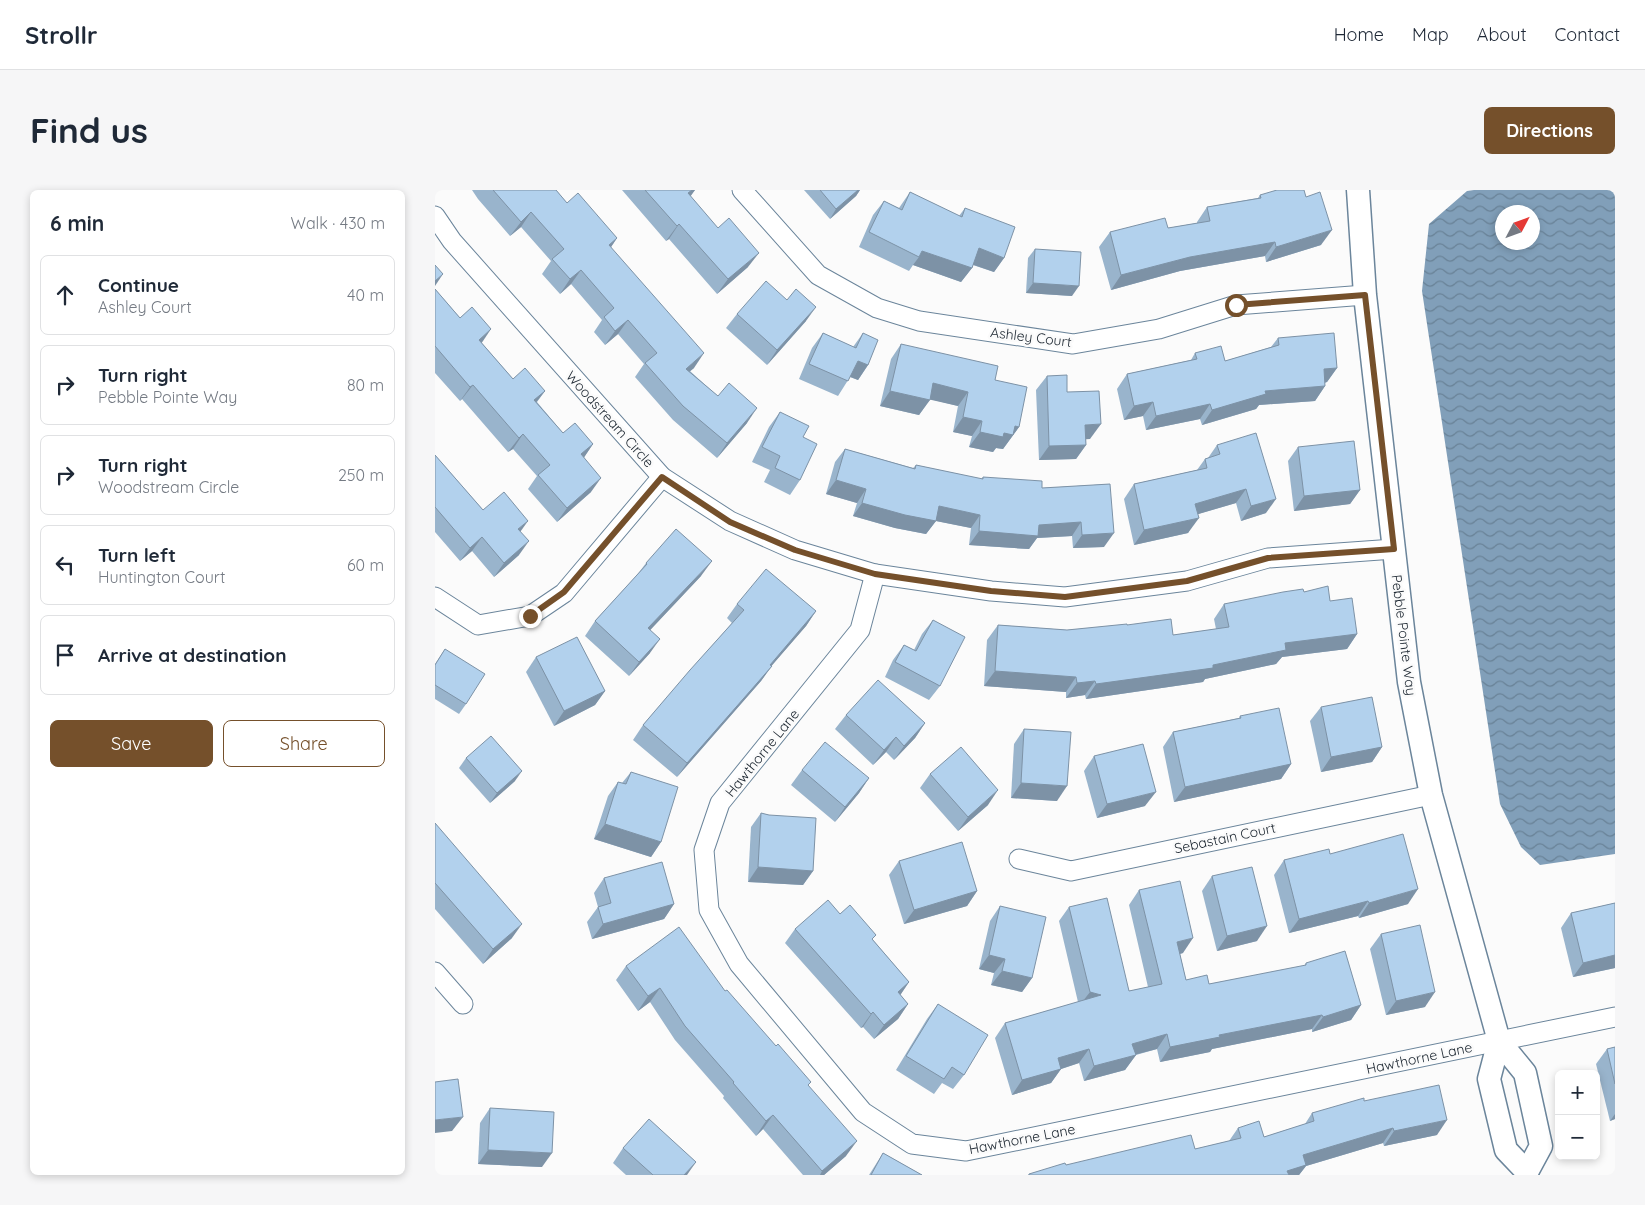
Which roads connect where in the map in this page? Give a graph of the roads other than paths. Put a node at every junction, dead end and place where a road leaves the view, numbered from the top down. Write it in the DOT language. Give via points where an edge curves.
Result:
graph roads {
  1 [pos="742,190"];
  2 [pos="1358,190"];
  3 [pos="435,216"];
  4 [pos="1365,295"];
  5 [pos="662,477"];
  6 [pos="1394,549"];
  7 [pos="875,574"];
  8 [pos="435,597"];
  9 [pos="1431,795"];
  10 [pos="1019,859"];
  11 [pos="435,972"];
  12 [pos="463,1004"];
  13 [pos="1615,1017"];
  14 [pos="1499,1041"];
  15 [pos="1527,1173"];
  1 -- 4 [label="street, Ashley Court" via="818,275 877,308 919,321 1073,344 1159,329 1236,305"];
  2 -- 4 [label="street, Pebble Pointe Way"];
  3 -- 5 [label="street, Woodstream Circle" via="451,241"];
  4 -- 6 [label="street, Pebble Pointe Way"];
  5 -- 7 [label="street, Woodstream Circle" via="730,522 795,550"];
  5 -- 8 [label="street" via="564,592 530,616 478,624"];
  6 -- 7 [label="street, Woodstream Circle" via="1268,558 1187,581 1065,597 991,591"];
  6 -- 9 [label="street, Pebble Pointe Way" via="1409,682"];
  7 -- 14 [label="street, Hawthorne Lane" via="860,630 720,803 704,850 709,910 739,964 863,1112 912,1144 966,1151"];
  9 -- 10 [label="street, Sebastain Court" via="1071,871"];
  9 -- 14 [label="street, Pebble Pointe Way"];
  11 -- 12 [label="street"];
  13 -- 14 [label="street, Hawthorne Lane"];
  14 -- 15 [label="street, Pebble Pointe Way" via="1489,1079 1506,1150"];
  14 -- 15 [label="street, Pebble Pointe Way" via="1525,1073 1541,1146"];
}
